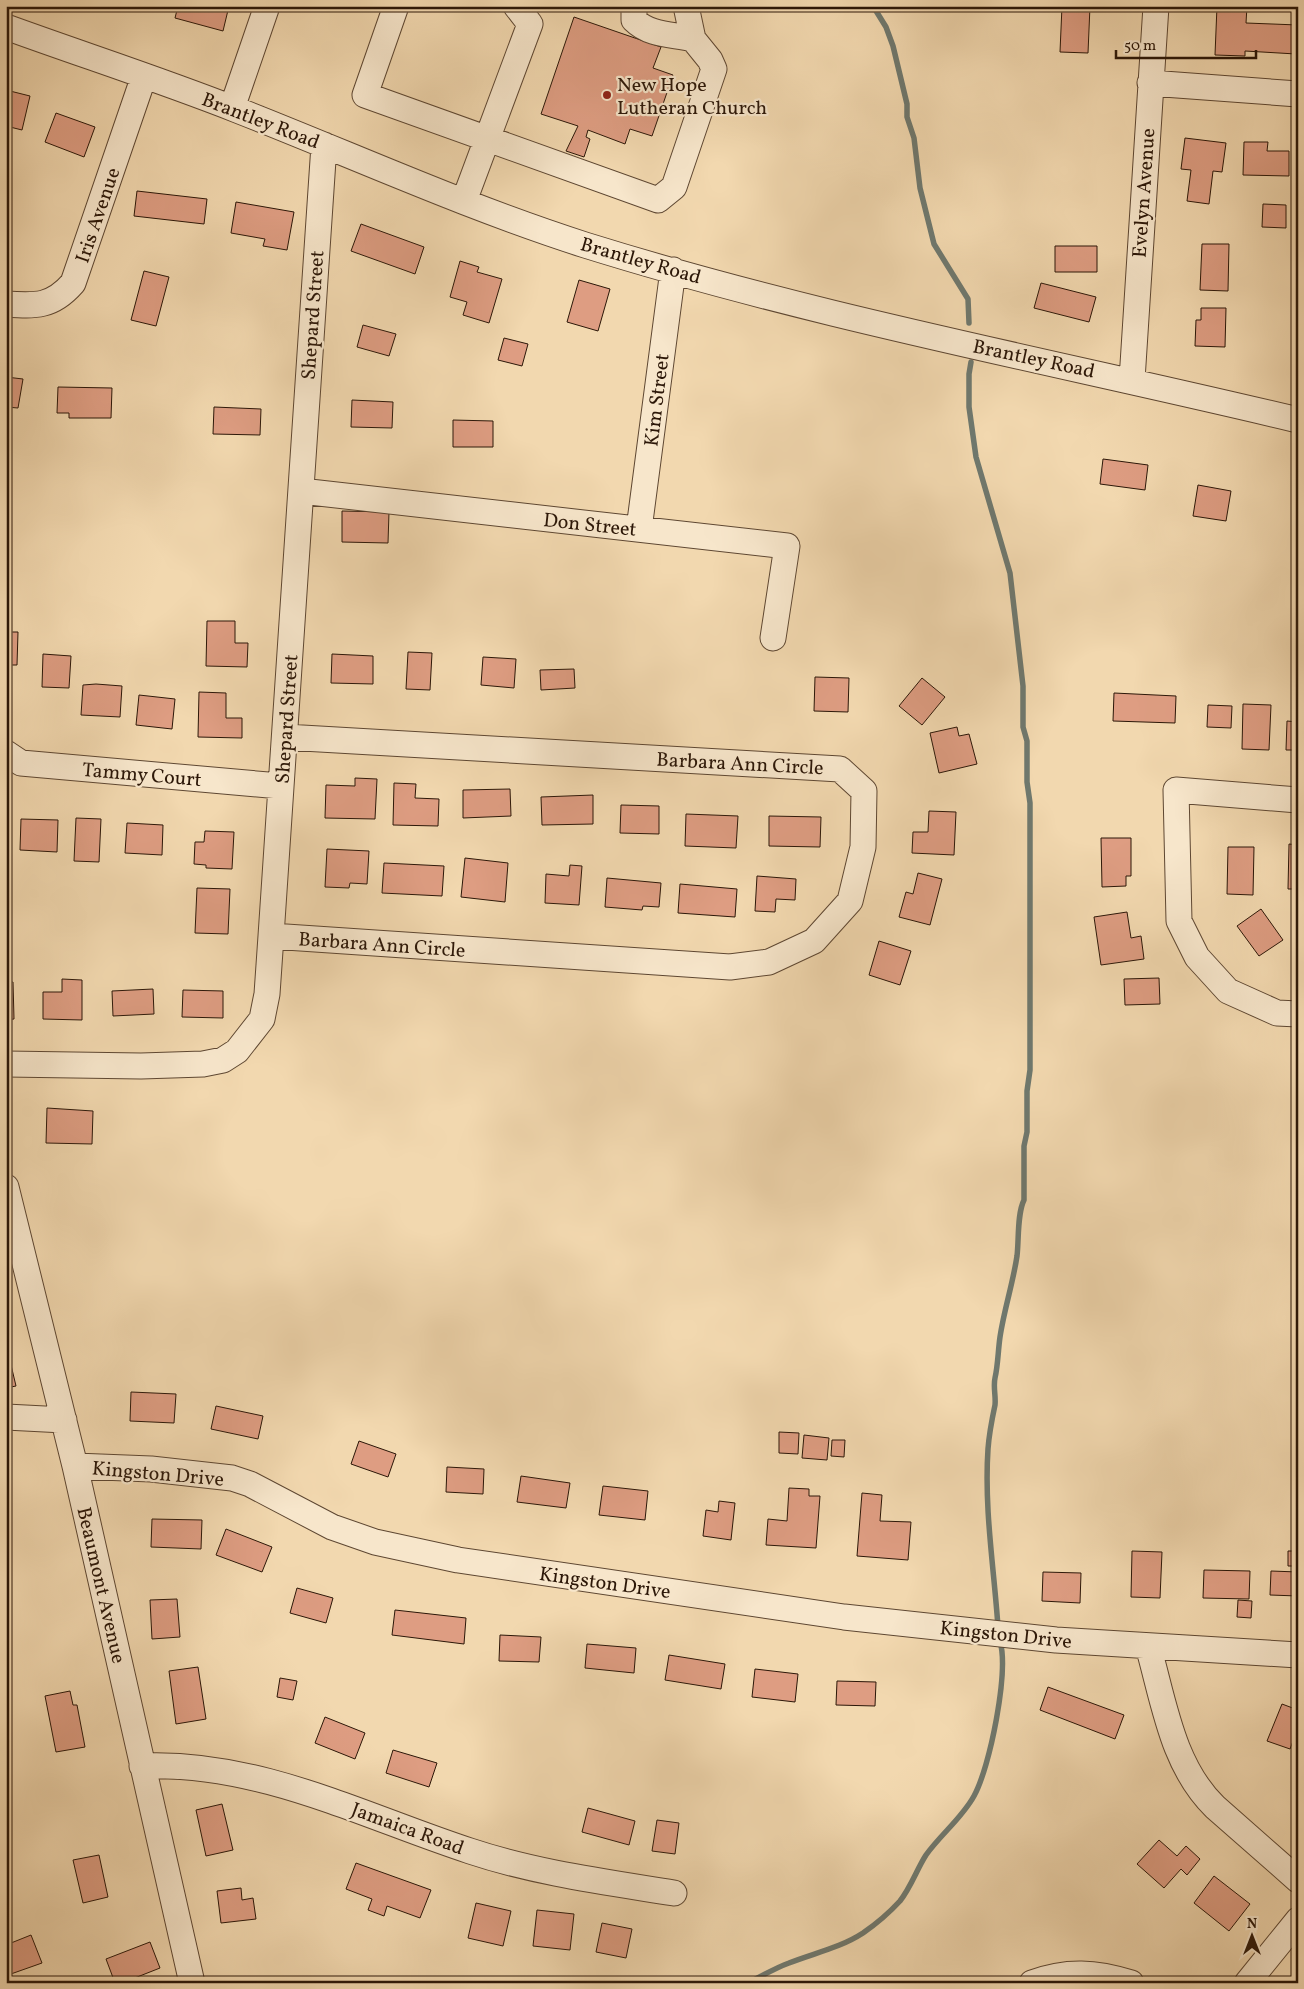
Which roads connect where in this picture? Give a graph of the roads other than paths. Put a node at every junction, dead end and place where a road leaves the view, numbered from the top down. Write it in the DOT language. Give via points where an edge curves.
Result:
graph roads {
  1 [pos="267,6"];
  2 [pos="396,6"];
  3 [pos="516,6"];
  4 [pos="686,6"];
  5 [pos="1156,6"];
  6 [pos="634,11"];
  7 [pos="6,28"];
  8 [pos="693,39"];
  9 [pos="144,76"];
  10 [pos="1150,83"];
  11 [pos="1298,94"];
  12 [pos="232,108"];
  13 [pos="487,138"];
  14 [pos="324,145"];
  15 [pos="464,201"];
  16 [pos="673,270"];
  17 [pos="6,304"];
  18 [pos="1132,380"];
  19 [pos="1298,420"];
  20 [pos="301,491"];
  21 [pos="639,530"];
  22 [pos="773,638"];
  23 [pos="285,737"];
  24 [pos="6,753"];
  25 [pos="280,786"];
  26 [pos="1298,800"];
  27 [pos="271,936"];
  28 [pos="1298,1014"];
  29 [pos="6,1064"];
  30 [pos="6,1188"];
  31 [pos="6,1417"];
  32 [pos="64,1420"];
  33 [pos="75,1466"];
  34 [pos="1148,1646"];
  35 [pos="1298,1655"];
  36 [pos="142,1766"];
  37 [pos="1298,1880"];
  38 [pos="674,1893"];
  39 [pos="1298,1920"];
  40 [pos="192,1983"];
  41 [pos="1032,1983"];
  42 [pos="1131,1983"];
  43 [pos="1248,1983"];
  1 -- 12 [label="street"];
  2 -- 13 [label="street" via="365,94"];
  3 -- 13 [label="street" via="530,24"];
  4 -- 8 [label="street"];
  5 -- 10 [label="street, Evelyn Avenue"];
  6 -- 8 [label="street" via="634,20 646,29"];
  7 -- 9 [label="street, Brantley Road"];
  8 -- 13 [label="street" via="710,60 714,69 712,80 674,187 658,200"];
  9 -- 12 [label="street, Brantley Road"];
  9 -- 17 [label="street, Iris Avenue" via="73,284 48,304"];
  10 -- 11 [label="street"];
  10 -- 18 [label="street, Evelyn Avenue"];
  12 -- 14 [label="street, Brantley Road"];
  13 -- 15 [label="street"];
  14 -- 15 [label="street, Brantley Road"];
  14 -- 20 [label="street, Shepard Street"];
  15 -- 16 [label="street, Brantley Road" via="577,242"];
  16 -- 18 [label="street, Brantley Road" via="816,310"];
  16 -- 21 [label="street, Kim Street"];
  18 -- 19 [label="street, Brantley Road"];
  20 -- 21 [label="street, Don Street"];
  20 -- 23 [label="street, Shepard Street"];
  21 -- 22 [label="street, Don Street" via="787,546"];
  23 -- 25 [label="street, Shepard Street"];
  23 -- 27 [label="street, Barbara Ann Circle" via="840,769 864,791 863,848 850,901 814,941 769,962 730,966"];
  24 -- 25 [label="street, Tammy Court" via="21,763"];
  25 -- 27 [label="street, Shepard Street"];
  26 -- 28 [label="street" via="1176,790 1179,921 1197,957 1228,990 1277,1013"];
  27 -- 29 [label="street, Shepard Street" via="262,1019 237,1051 223,1060 203,1064 141,1066"];
  30 -- 32 [label="street, Beaumont Avenue"];
  31 -- 32 [label="street"];
  32 -- 33 [label="street, Beaumont Avenue"];
  33 -- 34 [label="street, Kingston Drive" via="151,1468 232,1478 250,1484 332,1527 374,1542 458,1560 844,1617 1056,1640"];
  33 -- 36 [label="street, Beaumont Avenue"];
  34 -- 35 [label="street, Kingston Drive"];
  34 -- 37 [label="street" via="1185,1769 1204,1797"];
  36 -- 38 [label="street, Jamaica Road" via="173,1765 275,1782 350,1806 471,1852 558,1874"];
  36 -- 40 [label="street, Beaumont Avenue"];
  39 -- 43 [label="street"];
  41 -- 42 [label="street" via="1073,1973 1113,1977"];
}
